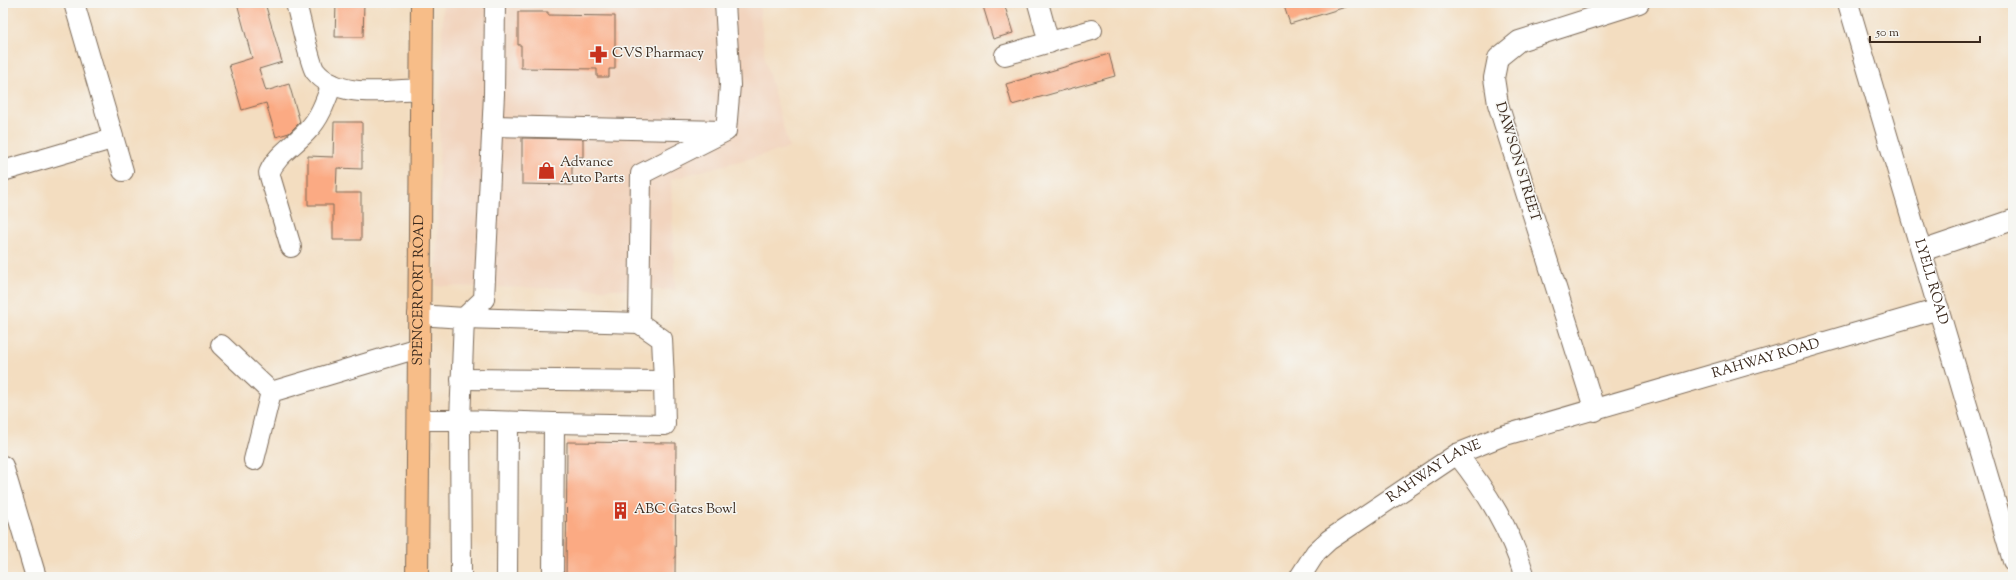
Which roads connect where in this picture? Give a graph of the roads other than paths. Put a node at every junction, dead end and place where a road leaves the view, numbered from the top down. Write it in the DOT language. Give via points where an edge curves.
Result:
graph roads {
  1 [pos="74,3"];
  2 [pos="296,3"];
  3 [pos="422,3"];
  4 [pos="496,3"];
  5 [pos="725,3"];
  6 [pos="1038,3"];
  7 [pos="1639,3"];
  8 [pos="1848,3"];
  9 [pos="1092,30"];
  10 [pos="1049,42"];
  11 [pos="1006,55"];
  12 [pos="332,84"];
  13 [pos="420,89"];
  14 [pos="492,126"];
  15 [pos="726,131"];
  16 [pos="112,139"];
  17 [pos="3,171"];
  18 [pos="123,171"];
  19 [pos="2013,220"];
  20 [pos="291,247"];
  21 [pos="1922,251"];
  22 [pos="1938,309"];
  23 [pos="418,315"];
  24 [pos="464,318"];
  25 [pos="639,324"];
  26 [pos="222,346"];
  27 [pos="418,348"];
  28 [pos="461,379"];
  29 [pos="664,381"];
  30 [pos="271,392"];
  31 [pos="1595,411"];
  32 [pos="418,420"];
  33 [pos="460,420"];
  34 [pos="508,422"];
  35 [pos="554,423"];
  36 [pos="1457,454"];
  37 [pos="254,460"];
  38 [pos="3,466"];
  39 [pos="2009,530"];
  40 [pos="2013,561"];
  41 [pos="36,577"];
  42 [pos="417,577"];
  43 [pos="461,577"];
  44 [pos="507,577"];
  45 [pos="552,577"];
  46 [pos="1300,577"];
  47 [pos="1526,577"];
  1 -- 16 [label="street"];
  2 -- 12 [label="street" via="315,70"];
  3 -- 13 [label="main road, SPENCERPORT ROAD"];
  4 -- 14 [label="street"];
  5 -- 15 [label="street" via="730,85"];
  6 -- 10 [label="street"];
  7 -- 31 [label="street, DAWSON STREET" via="1519,41 1498,58 1494,78 1498,104"];
  8 -- 21 [label="street, LYELL ROAD"];
  9 -- 10 [label="street"];
  10 -- 11 [label="street"];
  12 -- 13 [label="street" via="353,91"];
  12 -- 20 [label="street" via="322,110 309,130 273,162 269,173"];
  13 -- 23 [label="main road, SPENCERPORT ROAD"];
  14 -- 15 [label="street"];
  14 -- 24 [label="street" via="484,299"];
  15 -- 25 [label="street" via="641,174"];
  16 -- 17 [label="street"];
  16 -- 18 [label="street"];
  19 -- 21 [label="street"];
  21 -- 22 [label="street, LYELL ROAD"];
  22 -- 31 [label="street, RAHWAY ROAD"];
  22 -- 39 [label="street, LYELL ROAD"];
  23 -- 24 [label="street"];
  23 -- 27 [label="main road, SPENCERPORT ROAD"];
  24 -- 25 [label="street"];
  24 -- 28 [label="street"];
  25 -- 29 [label="street" via="662,339"];
  26 -- 30 [label="street"];
  27 -- 30 [label="street"];
  27 -- 32 [label="main road, SPENCERPORT ROAD"];
  28 -- 29 [label="street"];
  28 -- 33 [label="street"];
  29 -- 35 [label="street" via="665,425"];
  30 -- 37 [label="street"];
  31 -- 36 [label="street, RAHWAY LANE" via="1502,436"];
  32 -- 33 [label="street"];
  32 -- 42 [label="main road, SPENCERPORT ROAD"];
  33 -- 34 [label="street"];
  33 -- 43 [label="street"];
  34 -- 35 [label="street"];
  34 -- 44 [label="street"];
  35 -- 45 [label="street"];
  36 -- 46 [label="street, RAHWAY LANE" via="1329,540 1316,552"];
  36 -- 47 [label="street" via="1499,513 1518,552"];
  38 -- 41 [label="street"];
  39 -- 40 [label="street, LYELL ROAD"];
}
